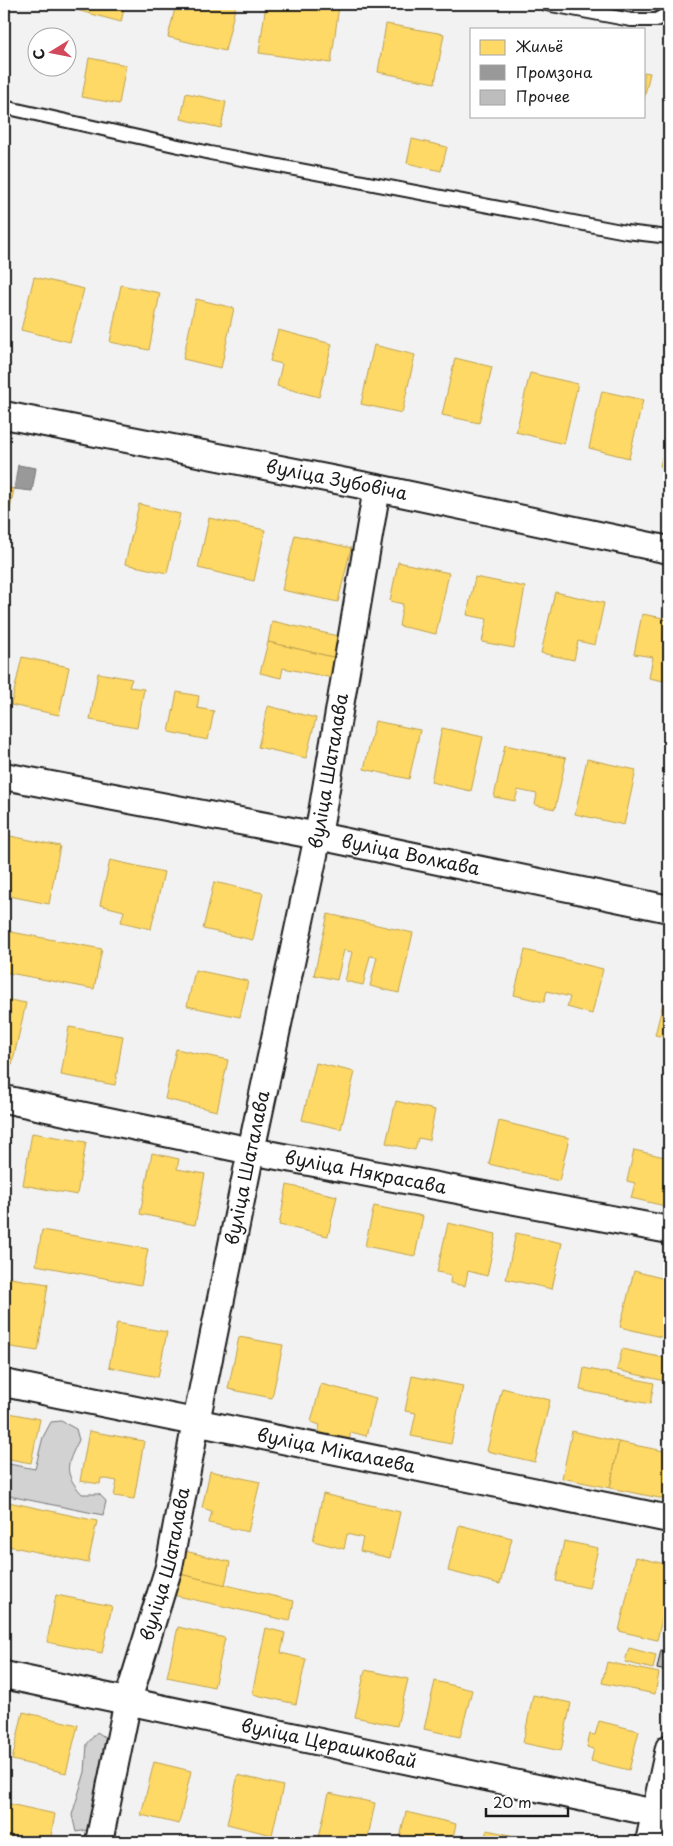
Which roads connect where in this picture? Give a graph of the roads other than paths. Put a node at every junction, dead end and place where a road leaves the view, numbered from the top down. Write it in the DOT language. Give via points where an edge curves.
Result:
graph roads {
  1 [pos="546,4"];
  2 [pos="669,13"];
  3 [pos="4,107"];
  4 [pos="669,237"];
  5 [pos="4,415"];
  6 [pos="377,488"];
  7 [pos="669,550"];
  8 [pos="4,776"];
  9 [pos="318,836"];
  10 [pos="669,909"];
  11 [pos="4,1099"];
  12 [pos="251,1151"];
  13 [pos="669,1230"];
  14 [pos="4,1383"];
  15 [pos="196,1422"];
  16 [pos="669,1519"];
  17 [pos="4,1675"];
  18 [pos="128,1700"];
  19 [pos="669,1748"];
  20 [pos="655,1813"];
  21 [pos="99,1842"];
  22 [pos="649,1842"];
  1 -- 2 [label="lane" via="631,20 656,20"];
  3 -- 4 [label="lane" via="210,153 626,232"];
  5 -- 6 [label="street, вуліца Зубовіча"];
  6 -- 7 [label="street, вуліца Зубовіча"];
  6 -- 9 [label="street, вуліца Шаталава"];
  8 -- 9 [label="street, вуліца Волкава"];
  9 -- 10 [label="street, вуліца Волкава"];
  9 -- 12 [label="street, вуліца Шаталава"];
  11 -- 12 [label="street, вуліца Някрасава"];
  12 -- 13 [label="street, вуліца Някрасава"];
  12 -- 15 [label="street, вуліца Шаталава"];
  14 -- 15 [label="street, вуліца Мікалаева"];
  15 -- 16 [label="street, вуліца Мікалаева"];
  15 -- 18 [label="street, вуліца Шаталава" via="169,1567"];
  17 -- 18 [label="street, вуліца Церашковай"];
  18 -- 20 [label="street, вуліца Церашковай"];
  18 -- 21 [label="street, вуліца Шаталава"];
  19 -- 20 [label="street"];
  20 -- 22 [label="street"];
}
